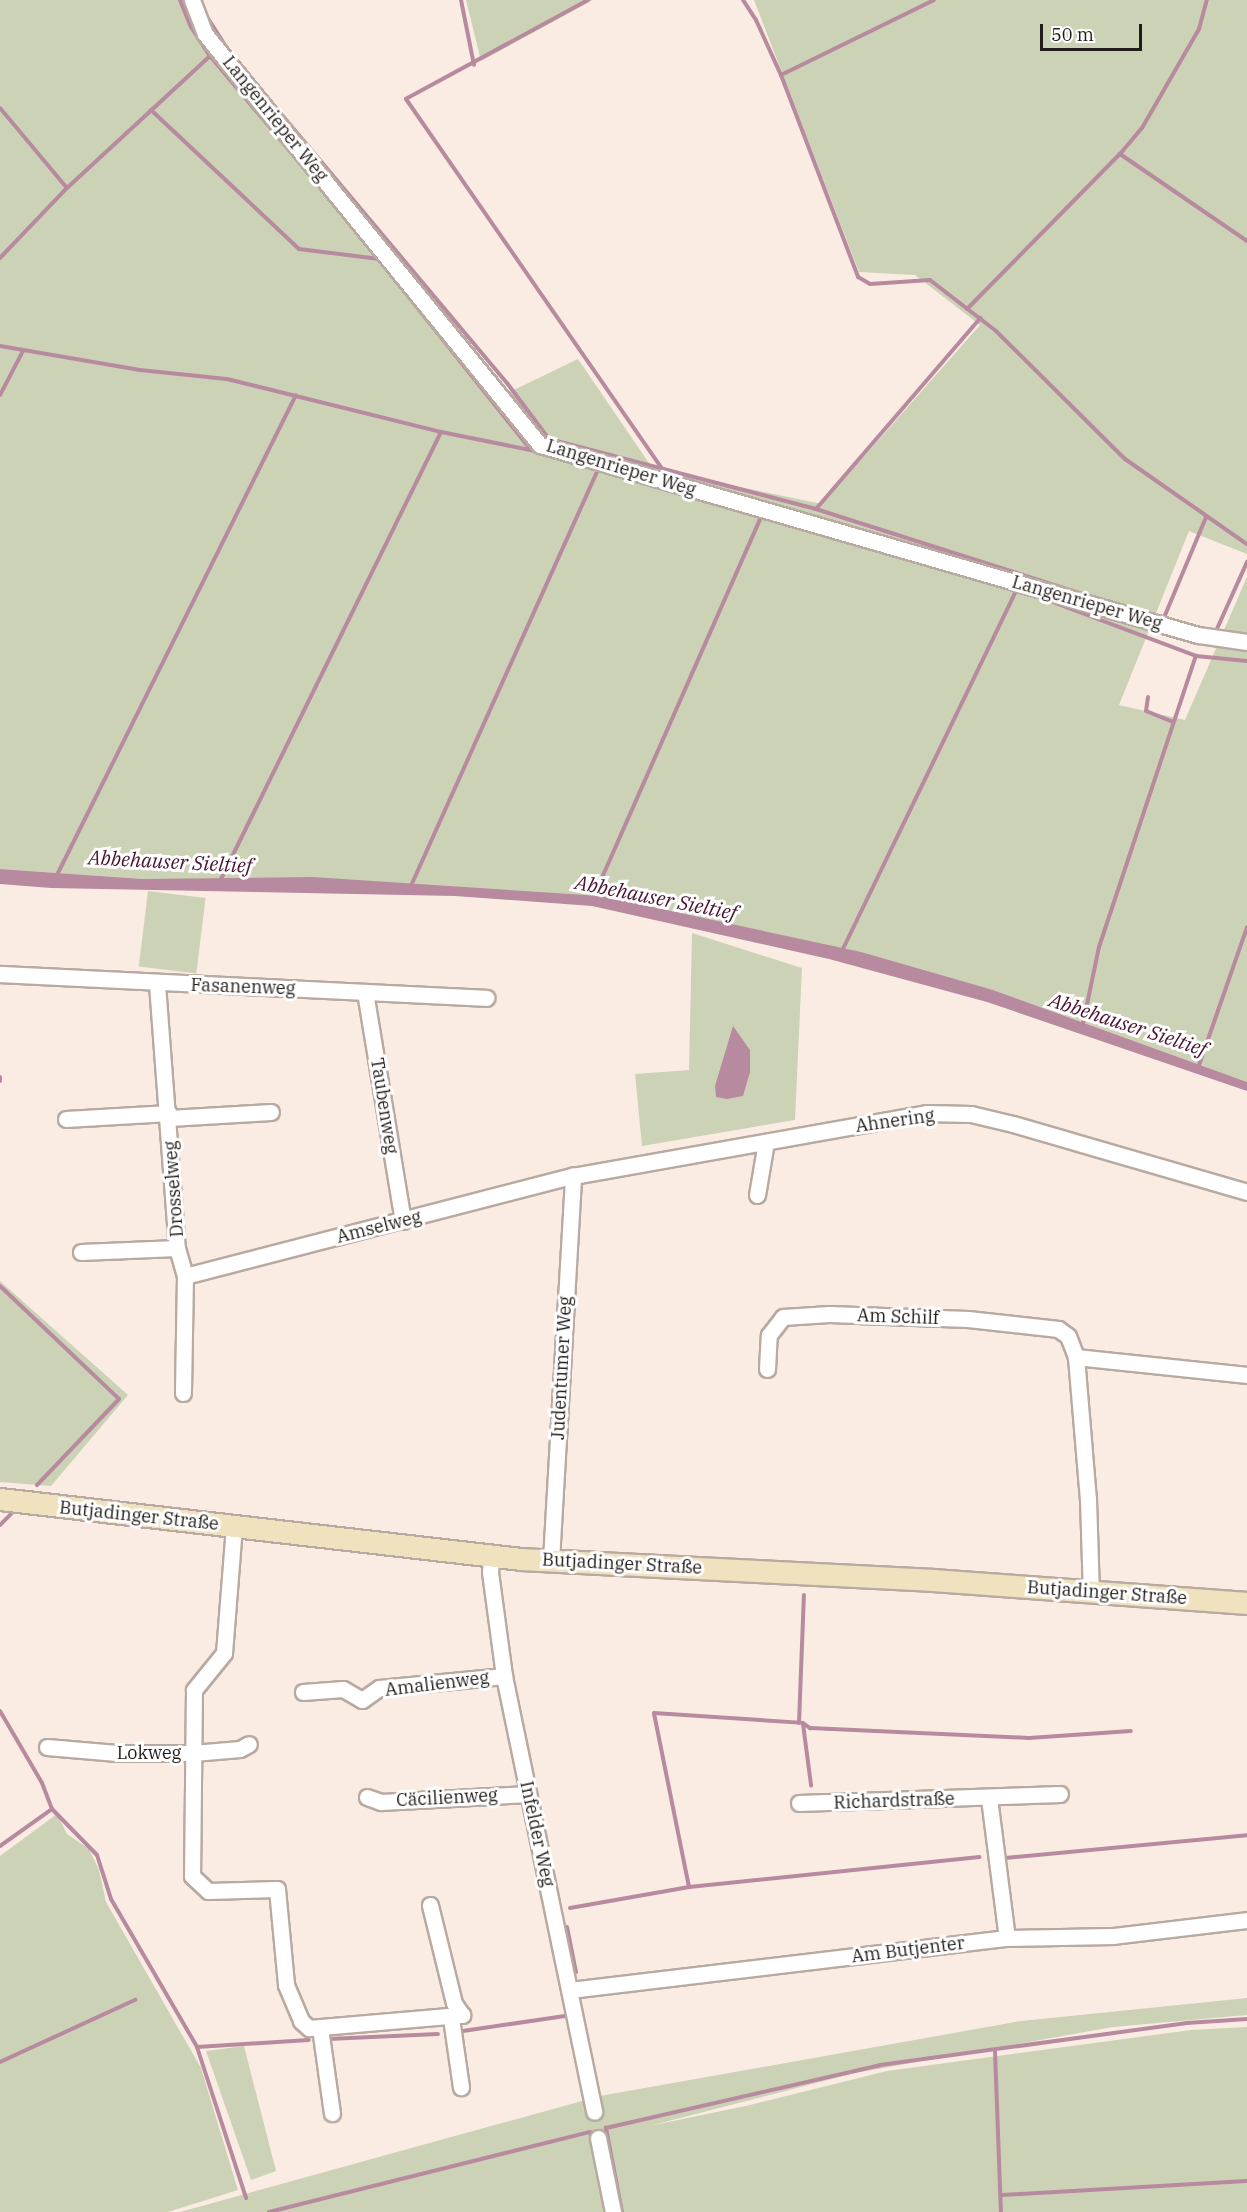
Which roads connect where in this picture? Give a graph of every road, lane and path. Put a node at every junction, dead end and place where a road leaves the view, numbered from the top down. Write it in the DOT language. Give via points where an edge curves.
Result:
graph roads {
  1 [pos="192,0"];
  2 [pos="1247,642"];
  3 [pos="0,974"];
  4 [pos="157,984"];
  5 [pos="365,992"];
  6 [pos="486,998"];
  7 [pos="271,1112"];
  8 [pos="169,1115"];
  9 [pos="66,1119"];
  10 [pos="766,1142"];
  11 [pos="573,1176"];
  12 [pos="1247,1192"];
  13 [pos="757,1195"];
  14 [pos="403,1221"];
  15 [pos="177,1248"];
  16 [pos="81,1252"];
  17 [pos="185,1276"];
  18 [pos="1076,1357"];
  19 [pos="767,1369"];
  20 [pos="1247,1375"];
  21 [pos="183,1393"];
  22 [pos="0,1499"];
  23 [pos="234,1526"];
  24 [pos="492,1555"];
  25 [pos="551,1560"];
  26 [pos="1090,1594"];
  27 [pos="1247,1603"];
  28 [pos="504,1676"];
  29 [pos="303,1692"];
  30 [pos="249,1744"];
  31 [pos="47,1748"];
  32 [pos="193,1753"];
  33 [pos="528,1794"];
  34 [pos="1060,1794"];
  35 [pos="367,1797"];
  36 [pos="989,1798"];
  37 [pos="799,1803"];
  38 [pos="430,1905"];
  39 [pos="1247,1920"];
  40 [pos="1007,1938"];
  41 [pos="570,1990"];
  42 [pos="456,2017"];
  43 [pos="320,2028"];
  44 [pos="461,2087"];
  45 [pos="594,2112"];
  46 [pos="332,2113"];
  47 [pos="598,2138"];
  48 [pos="613,2212"];
  1 -- 2 [label="street, Langenrieper Weg" via="205,34 540,445 1198,635"];
  3 -- 4 [label="street, Fasanenweg"];
  4 -- 5 [label="street, Fasanenweg"];
  4 -- 8 [label="street, Drosselweg"];
  5 -- 6 [label="street, Fasanenweg"];
  5 -- 14 [label="street, Taubenweg"];
  7 -- 8 [label="street"];
  8 -- 9 [label="street"];
  8 -- 15 [label="street, Drosselweg"];
  10 -- 11 [label="street, Ahnering"];
  10 -- 12 [label="street, Ahnering" via="926,1113 971,1114 1096,1145"];
  10 -- 13 [label="street"];
  11 -- 14 [label="street, Amselweg"];
  11 -- 25 [label="street, Judentumer Weg"];
  14 -- 17 [label="street, Amselweg"];
  15 -- 16 [label="street"];
  15 -- 17 [label="street, Drosselweg"];
  17 -- 21 [label="street, Drosselweg"];
  18 -- 19 [label="street, Am Schilf" via="1068,1336 1058,1329 968,1319 829,1314 783,1317 769,1335"];
  18 -- 20 [label="street"];
  18 -- 26 [label="street" via="1089,1510"];
  22 -- 23 [label="main road, Butjadinger Straße"];
  23 -- 24 [label="main road, Butjadinger Straße"];
  23 -- 32 [label="street" via="224,1653 194,1690"];
  24 -- 25 [label="main road, Butjadinger Straße"];
  24 -- 28 [label="street, Infelder Weg" via="490,1572"];
  25 -- 26 [label="main road, Butjadinger Straße" via="933,1580"];
  26 -- 27 [label="main road, Butjadinger Straße"];
  28 -- 29 [label="street, Amalienweg" via="379,1688 362,1700 343,1689"];
  28 -- 33 [label="street, Infelder Weg"];
  30 -- 32 [label="street, Lokweg" via="240,1749"];
  31 -- 32 [label="street, Lokweg"];
  32 -- 43 [label="street" via="192,1876 208,1891 277,1889 286,1985 301,2021 309,2028"];
  33 -- 35 [label="street, Cäcilienweg" via="381,1802"];
  33 -- 41 [label="street, Infelder Weg"];
  34 -- 36 [label="street, Richardstraße"];
  36 -- 37 [label="street, Richardstraße"];
  36 -- 40 [label="street"];
  38 -- 42 [label="street"];
  39 -- 40 [label="street, Am Butjenter" via="1113,1936"];
  40 -- 41 [label="street, Am Butjenter"];
  41 -- 45 [label="street, Infelder Weg"];
  42 -- 43 [label="street"];
  42 -- 44 [label="street"];
  43 -- 46 [label="street"];
  47 -- 48 [label="street"];
}
